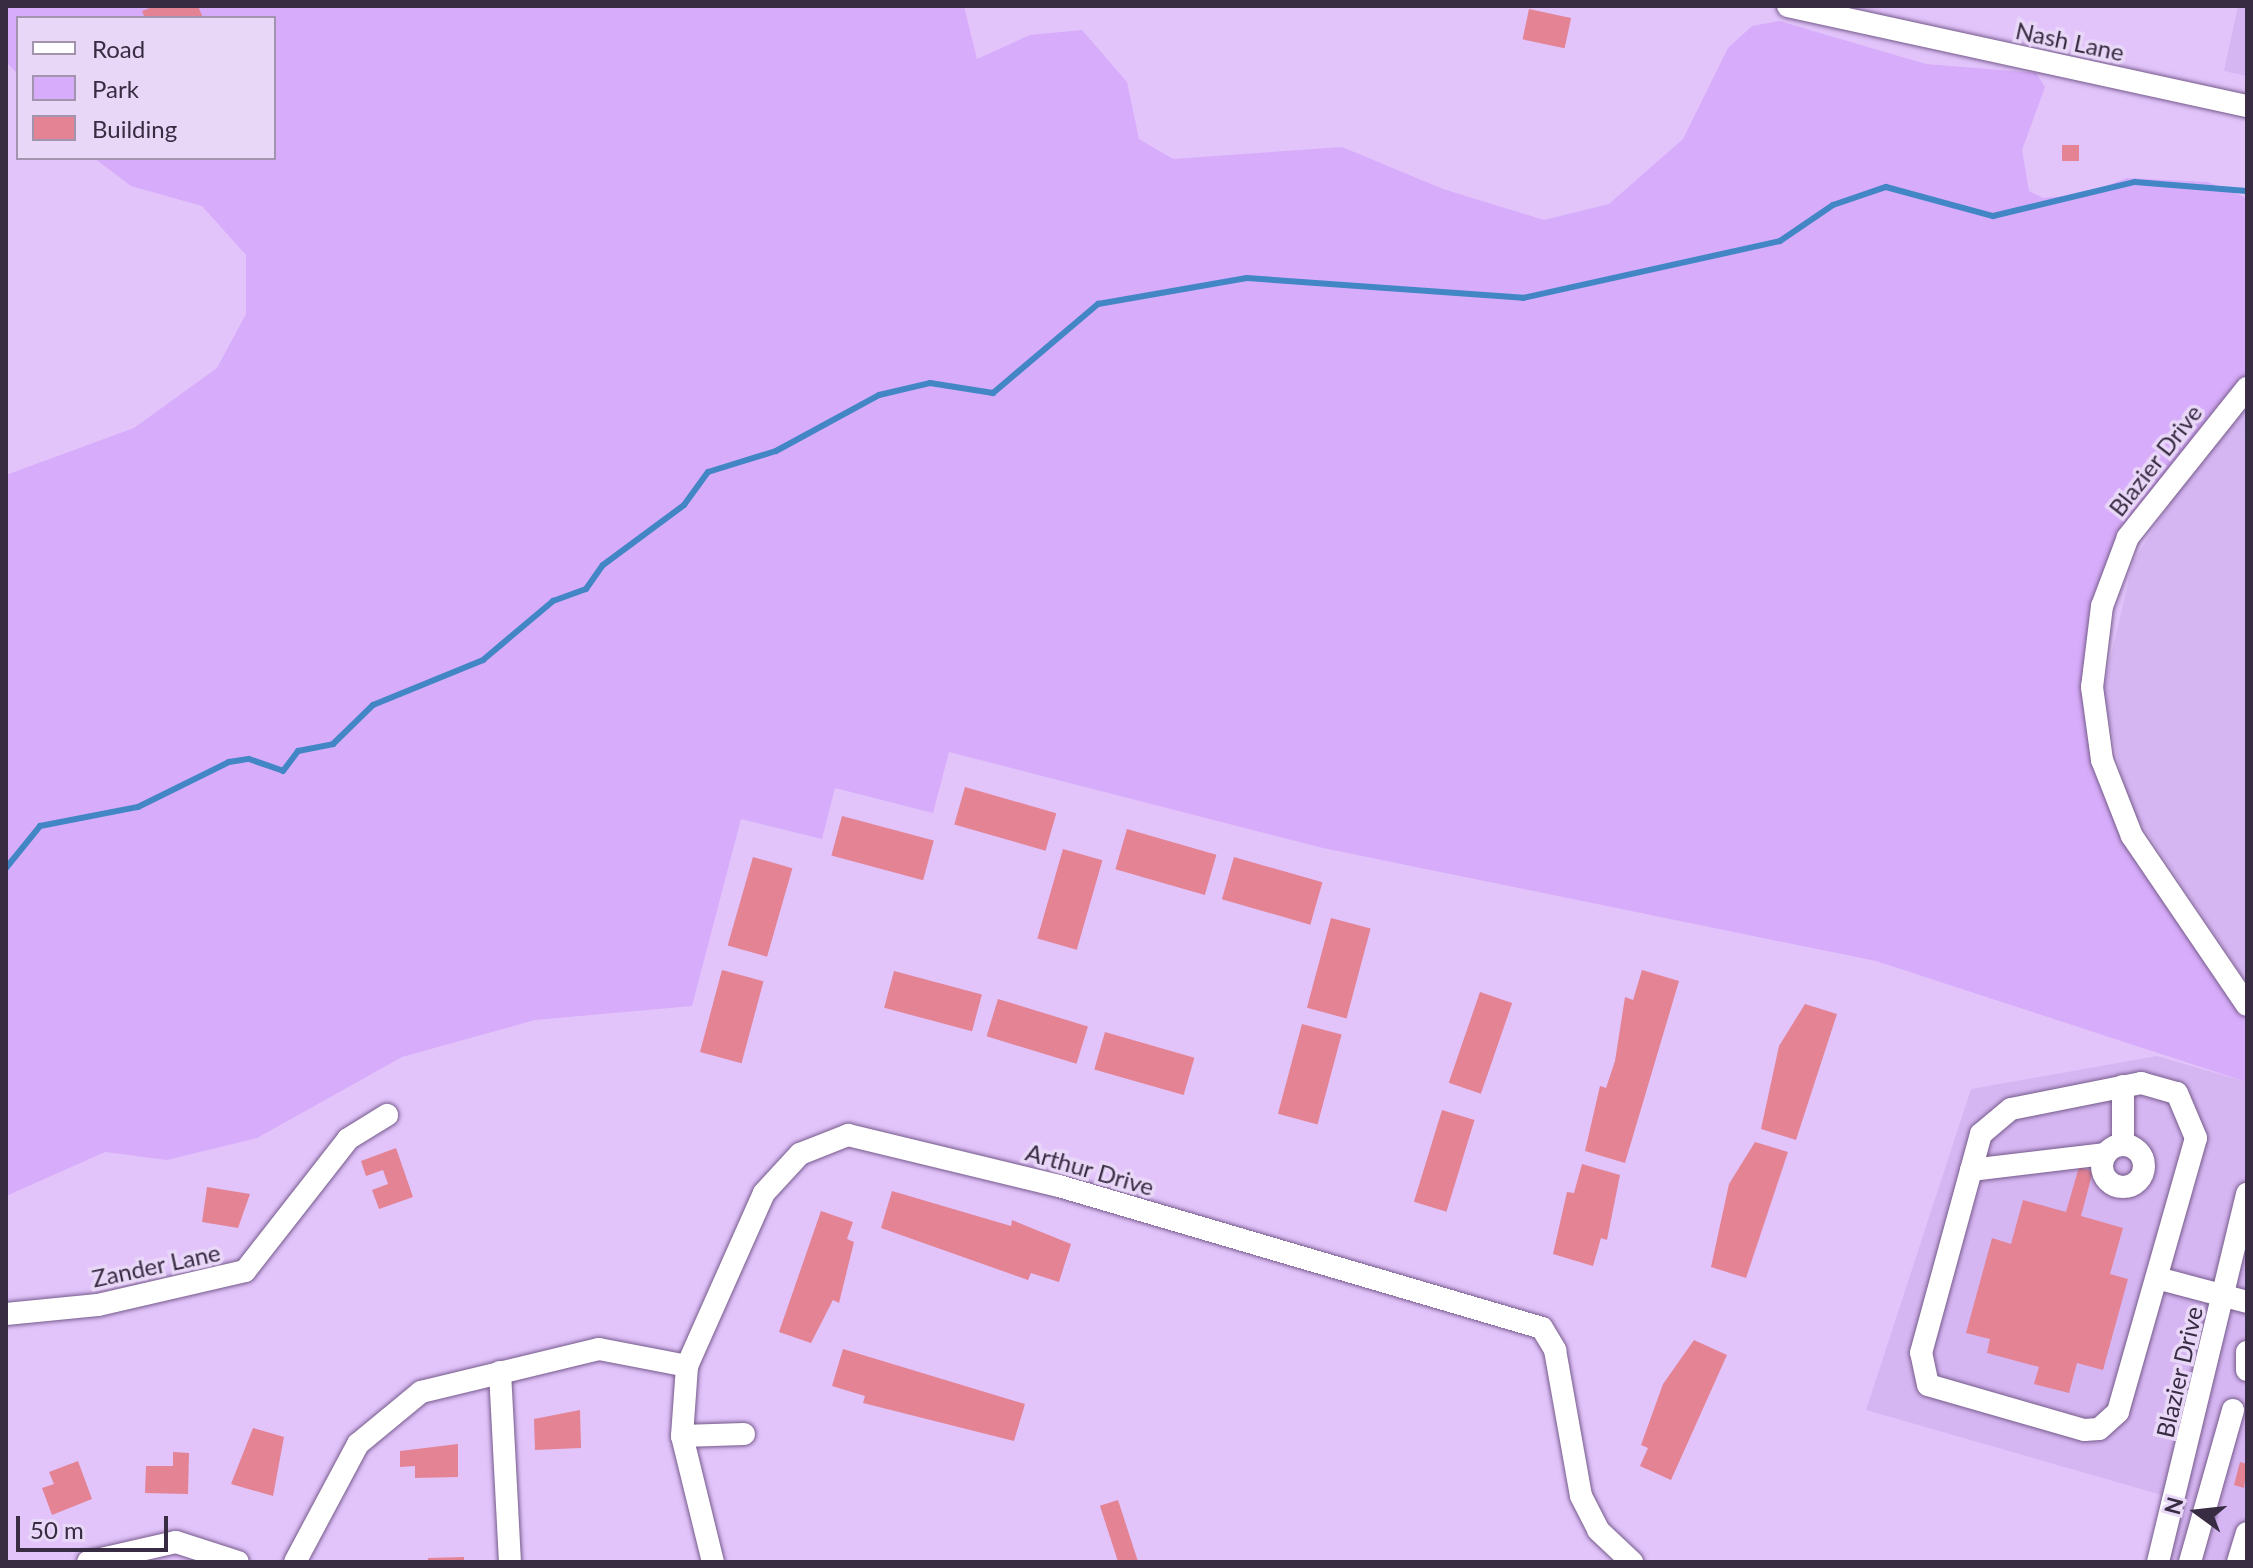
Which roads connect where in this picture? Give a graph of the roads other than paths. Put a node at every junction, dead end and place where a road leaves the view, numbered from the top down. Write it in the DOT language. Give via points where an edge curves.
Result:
graph roads {
  1 [pos="1788,6"];
  2 [pos="2247,106"];
  3 [pos="2247,388"];
  4 [pos="2247,1005"];
  5 [pos="2123,1086"];
  6 [pos="387,1115"];
  7 [pos="1971,1170"];
  8 [pos="2247,1194"];
  9 [pos="2157,1278"];
  10 [pos="2223,1295"];
  11 [pos="2247,1302"];
  12 [pos="6,1314"];
  13 [pos="2247,1352"];
  14 [pos="687,1366"];
  15 [pos="2247,1370"];
  16 [pos="500,1372"];
  17 [pos="2199,1396"];
  18 [pos="2240,1412"];
  19 [pos="744,1434"];
  20 [pos="682,1436"];
  21 [pos="2247,1533"];
  22 [pos="88,1562"];
  23 [pos="238,1562"];
  24 [pos="295,1562"];
  25 [pos="510,1562"];
  26 [pos="713,1562"];
  27 [pos="1632,1562"];
  28 [pos="2158,1562"];
  29 [pos="2190,1562"];
  30 [pos="2238,1562"];
  1 -- 2 [label="street, Nash Lane"];
  3 -- 4 [label="street, Blazier Drive" via="2128,537 2102,606 2092,687 2102,760 2132,836"];
  5 -- 7 [label="street" via="1997,1114 1981,1134"];
  5 -- 7 [label="street" via="2115,1150"];
  5 -- 9 [label="street" via="2177,1093 2194,1122"];
  6 -- 12 [label="street, Zander Lane" via="348,1139 245,1271 98,1305"];
  7 -- 9 [label="street" via="1921,1353 1928,1385 2099,1429 2118,1412"];
  8 -- 10 [label="street, Blazier Drive"];
  9 -- 10 [label="street"];
  10 -- 11 [label="street"];
  10 -- 17 [label="street, Blazier Drive"];
  13 -- 15 [label="street"];
  14 -- 16 [label="street" via="599,1349"];
  14 -- 20 [label="street, Arthur Drive"];
  14 -- 27 [label="street, Arthur Drive" via="772,1182 822,1141 875,1138 1542,1328 1555,1350 1581,1496 1598,1530"];
  16 -- 24 [label="street" via="421,1392 383,1418 347,1462"];
  16 -- 25 [label="street"];
  17 -- 18 [label="street"];
  17 -- 28 [label="street, Blazier Drive"];
  18 -- 29 [label="street"];
  19 -- 20 [label="street"];
  20 -- 26 [label="street, Arthur Drive"];
  21 -- 30 [label="street"];
  22 -- 23 [label="street" via="176,1542"];
}
